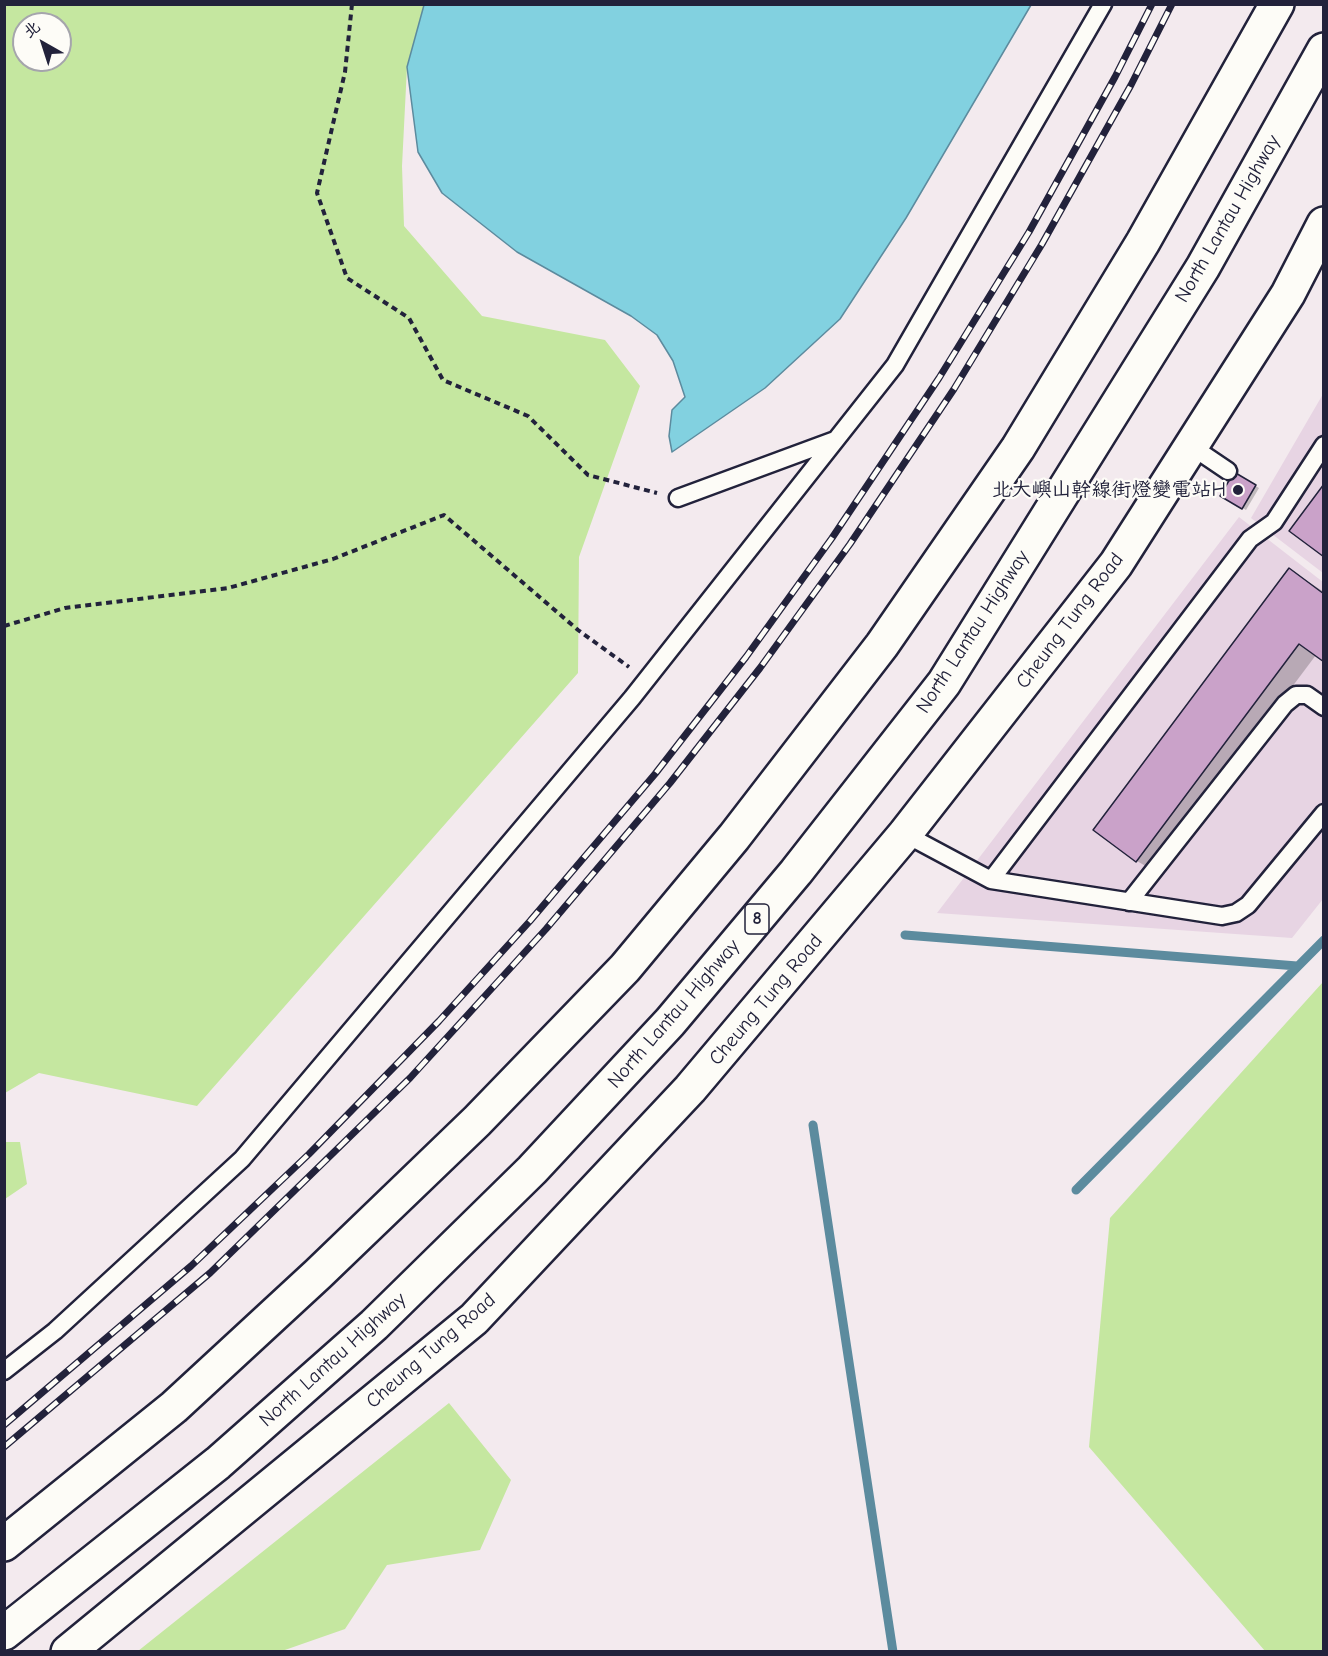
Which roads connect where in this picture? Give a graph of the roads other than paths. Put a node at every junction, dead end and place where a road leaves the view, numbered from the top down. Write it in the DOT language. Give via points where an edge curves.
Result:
graph roads {
  1 [pos="1103,4"];
  2 [pos="1277,4"];
  3 [pos="1323,50"];
  4 [pos="1323,224"];
  5 [pos="836,439"];
  6 [pos="1323,445"];
  7 [pos="1191,446"];
  8 [pos="1228,471"];
  9 [pos="678,498"];
  10 [pos="1323,707"];
  11 [pos="1323,813"];
  12 [pos="905,834"];
  13 [pos="991,880"];
  14 [pos="1129,902"];
  15 [pos="4,1371"];
  16 [pos="4,1544"];
  17 [pos="4,1633"];
  18 [pos="68,1652"];
  1 -- 5 [label="lane" via="896,365"];
  2 -- 16 [label="main road" via="1143,242 1018,448 882,645 734,837 625,968 460,1137 174,1407"];
  3 -- 17 [label="main road, North Lantau Highway / 8" via="1203,267 944,683 796,872 670,1022 532,1170 374,1325 218,1463"];
  4 -- 7 [label="main road, Cheung Tung Road" via="1288,294"];
  5 -- 9 [label="lane"];
  5 -- 15 [label="lane" via="646,679 242,1159 55,1331"];
  6 -- 13 [label="lane" via="1274,522 1250,539"];
  7 -- 8 [label="lane"];
  7 -- 12 [label="main road, Cheung Tung Road" via="1116,564"];
  10 -- 14 [label="lane" via="1307,695 1296,694 1285,704"];
  11 -- 14 [label="lane" via="1248,905 1236,913 1222,916"];
  12 -- 13 [label="lane"];
  12 -- 18 [label="main road, Cheung Tung Road" via="690,1089 474,1319"];
  13 -- 14 [label="lane"];
}
